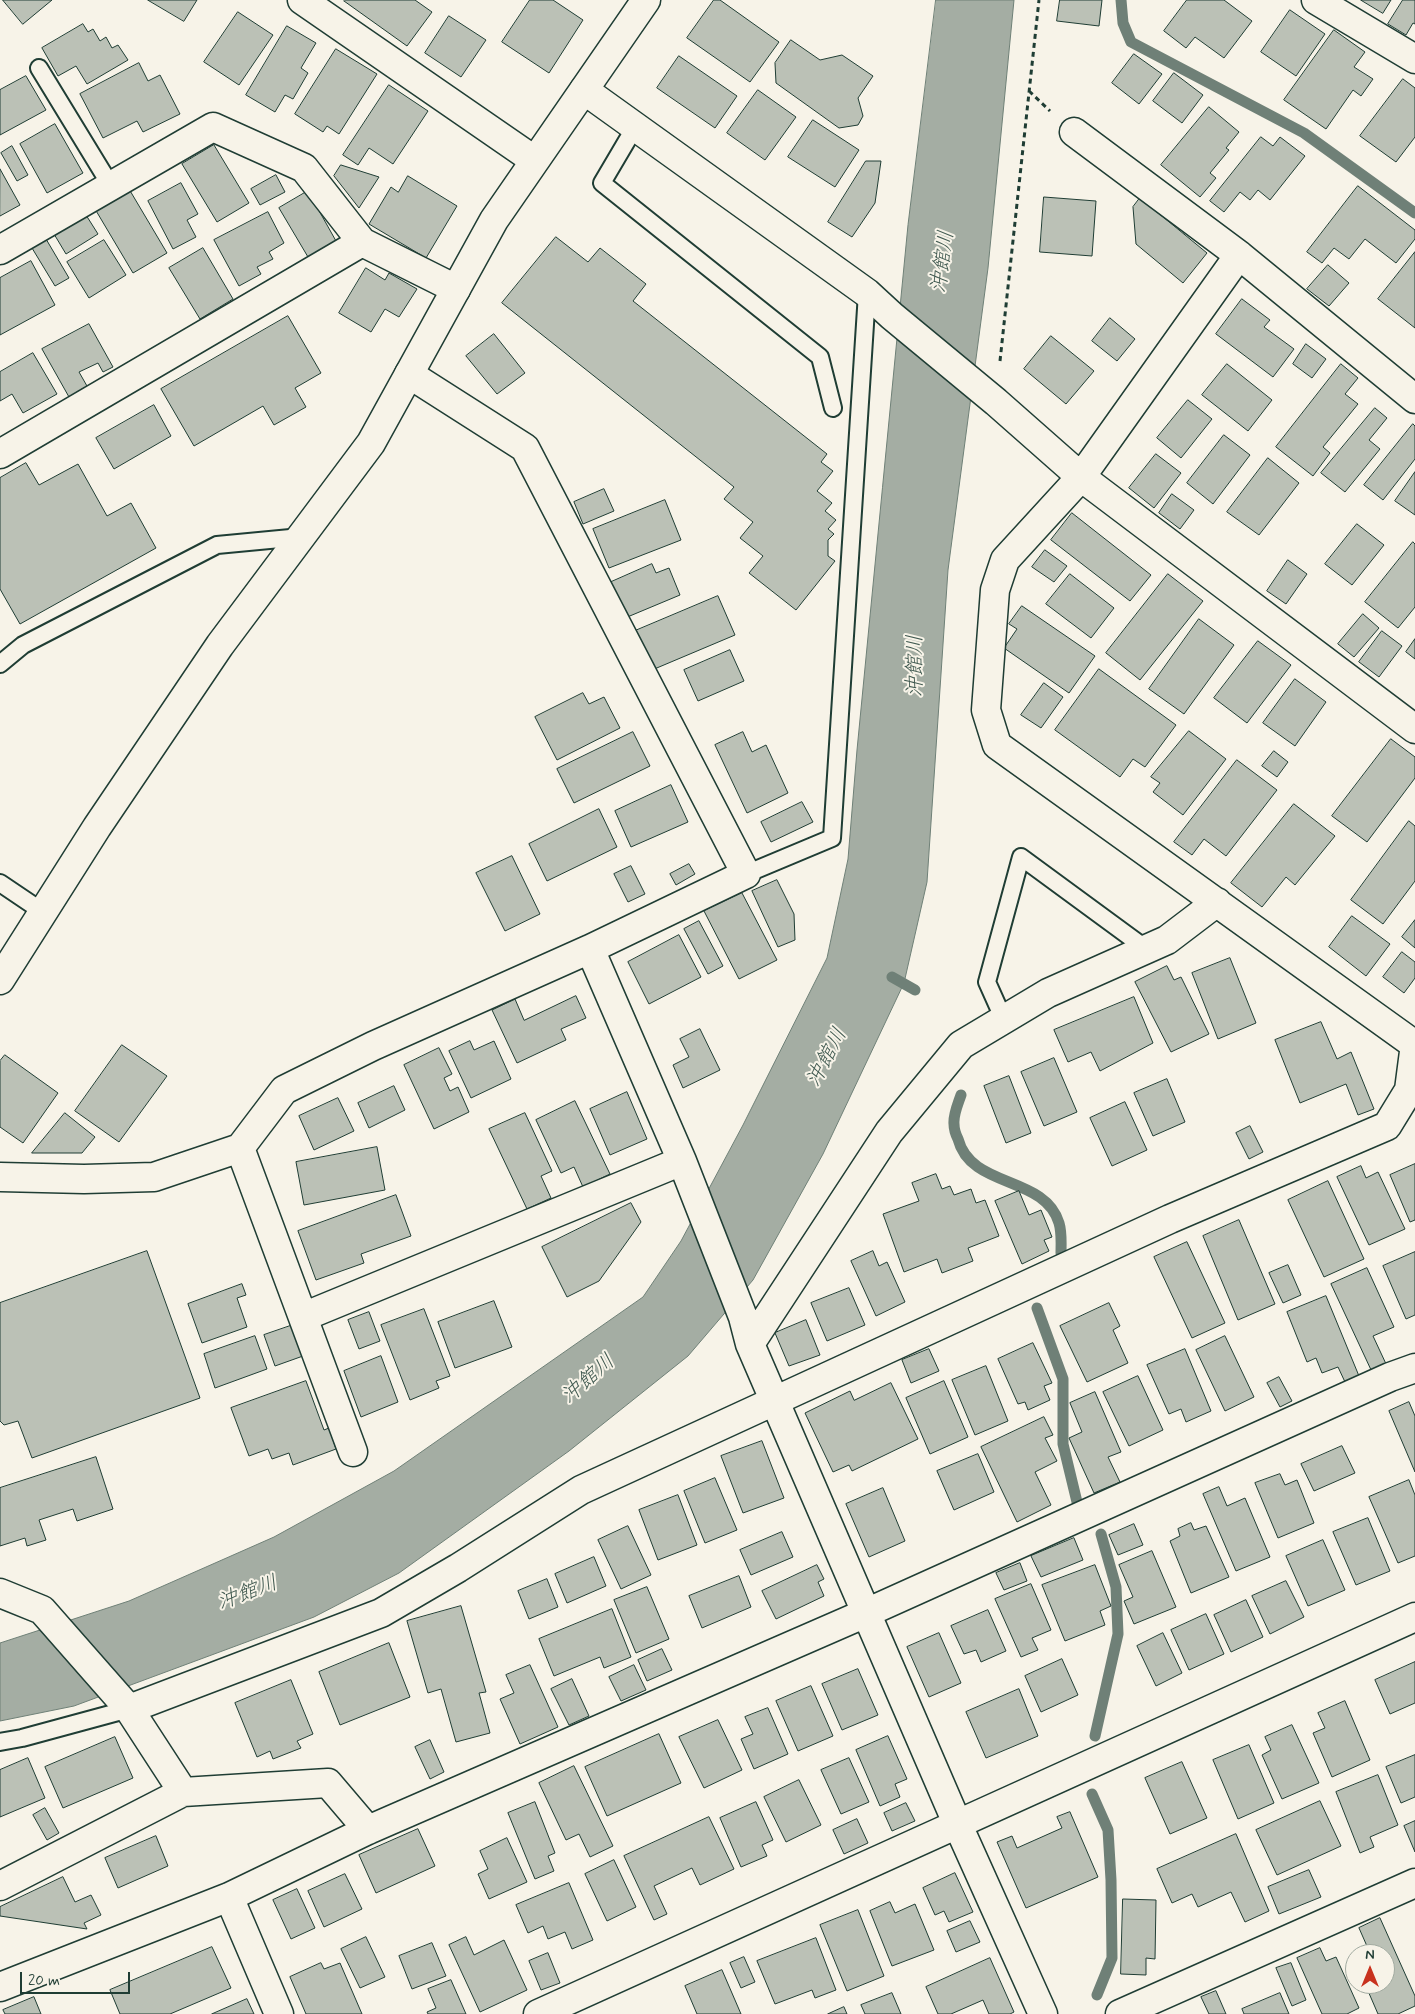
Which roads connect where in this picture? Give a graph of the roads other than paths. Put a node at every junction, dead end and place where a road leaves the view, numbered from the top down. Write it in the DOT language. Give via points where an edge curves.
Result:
graph roads {
  1 [pos="302,0"];
  2 [pos="646,0"];
  3 [pos="1316,0"];
  4 [pos="1415,59"];
  5 [pos="38,68"];
  6 [pos="584,90"];
  7 [pos="635,127"];
  8 [pos="1074,132"];
  9 [pos="534,160"];
  10 [pos="111,186"];
  11 [pos="362,242"];
  12 [pos="0,250"];
  13 [pos="1239,255"];
  14 [pos="456,289"];
  15 [pos="867,293"];
  16 [pos="409,374"];
  17 [pos="1415,399"];
  18 [pos="833,408"];
  19 [pos="0,454"];
  20 [pos="1081,477"];
  21 [pos="301,537"];
  22 [pos="0,664"];
  23 [pos="1415,729"];
  24 [pos="746,874"];
  25 [pos="0,883"];
  26 [pos="1216,902"];
  27 [pos="43,912"];
  28 [pos="1145,948"];
  29 [pos="590,949"];
  30 [pos="0,980"];
  31 [pos="1004,1020"];
  32 [pos="1415,1045"];
  33 [pos="240,1148"];
  34 [pos="682,1160"];
  35 [pos="0,1177"];
  36 [pos="303,1317"];
  37 [pos="750,1344"];
  38 [pos="1415,1368"];
  39 [pos="774,1400"];
  40 [pos="354,1452"];
  41 [pos="0,1593"];
  42 [pos="866,1613"];
  43 [pos="1415,1617"];
  44 [pos="123,1703"];
  45 [pos="0,1742"];
  46 [pos="183,1792"];
  47 [pos="957,1823"];
  48 [pos="368,1830"];
  49 [pos="1415,1883"];
  50 [pos="0,1886"];
  51 [pos="229,1897"];
  52 [pos="0,1987"];
  53 [pos="279,2014"];
  54 [pos="538,2014"];
  55 [pos="1043,2014"];
  56 [pos="1120,2014"];
  1 -- 9 [label="street"];
  2 -- 6 [label="street"];
  3 -- 4 [label="street"];
  5 -- 10 [label="lane"];
  6 -- 7 [label="street"];
  6 -- 9 [label="street"];
  7 -- 15 [label="street"];
  7 -- 18 [label="lane" via="602,182 820,356"];
  8 -- 13 [label="street"];
  9 -- 14 [label="street" via="494,220"];
  10 -- 11 [label="street" via="213,127 304,168"];
  10 -- 12 [label="street"];
  11 -- 14 [label="street"];
  11 -- 19 [label="street"];
  13 -- 17 [label="street"];
  13 -- 20 [label="street"];
  14 -- 16 [label="street"];
  15 -- 20 [label="street"];
  15 -- 24 [label="lane" via="832,838"];
  16 -- 21 [label="street" via="371,443"];
  16 -- 24 [label="street" via="525,448"];
  20 -- 23 [label="street"];
  20 -- 26 [label="street" via="1005,560 995,590 986,710 997,745"];
  21 -- 22 [label="lane" via="217,544 23,645"];
  21 -- 27 [label="street" via="220,645"];
  24 -- 29 [label="street"];
  25 -- 27 [label="lane"];
  26 -- 28 [label="street" via="1167,940"];
  26 -- 32 [label="street"];
  27 -- 30 [label="street"];
  28 -- 31 [label="street" via="1048,993"];
  28 -- 31 [label="lane" via="1021,857 987,982"];
  29 -- 33 [label="street" via="373,1046 284,1090"];
  29 -- 34 [label="street"];
  31 -- 37 [label="street" via="962,1045 889,1132"];
  32 -- 39 [label="street" via="1408,1090 1387,1126 1170,1219"];
  33 -- 35 [label="street" via="154,1177 84,1180"];
  33 -- 36 [label="street"];
  34 -- 36 [label="street"];
  34 -- 37 [label="street" via="743,1317"];
  36 -- 40 [label="street"];
  37 -- 39 [label="street"];
  38 -- 42 [label="street"];
  39 -- 42 [label="street"];
  39 -- 44 [label="street" via="581,1490 381,1613"];
  41 -- 44 [label="street" via="42,1610"];
  42 -- 47 [label="street"];
  42 -- 48 [label="street"];
  43 -- 47 [label="street"];
  44 -- 45 [label="lane" via="22,1738"];
  44 -- 46 [label="street"];
  46 -- 48 [label="street" via="328,1783"];
  46 -- 50 [label="street"];
  47 -- 54 [label="street"];
  47 -- 55 [label="street"];
  48 -- 51 [label="street"];
  49 -- 56 [label="street"];
  51 -- 52 [label="street"];
  51 -- 53 [label="street"];
}
